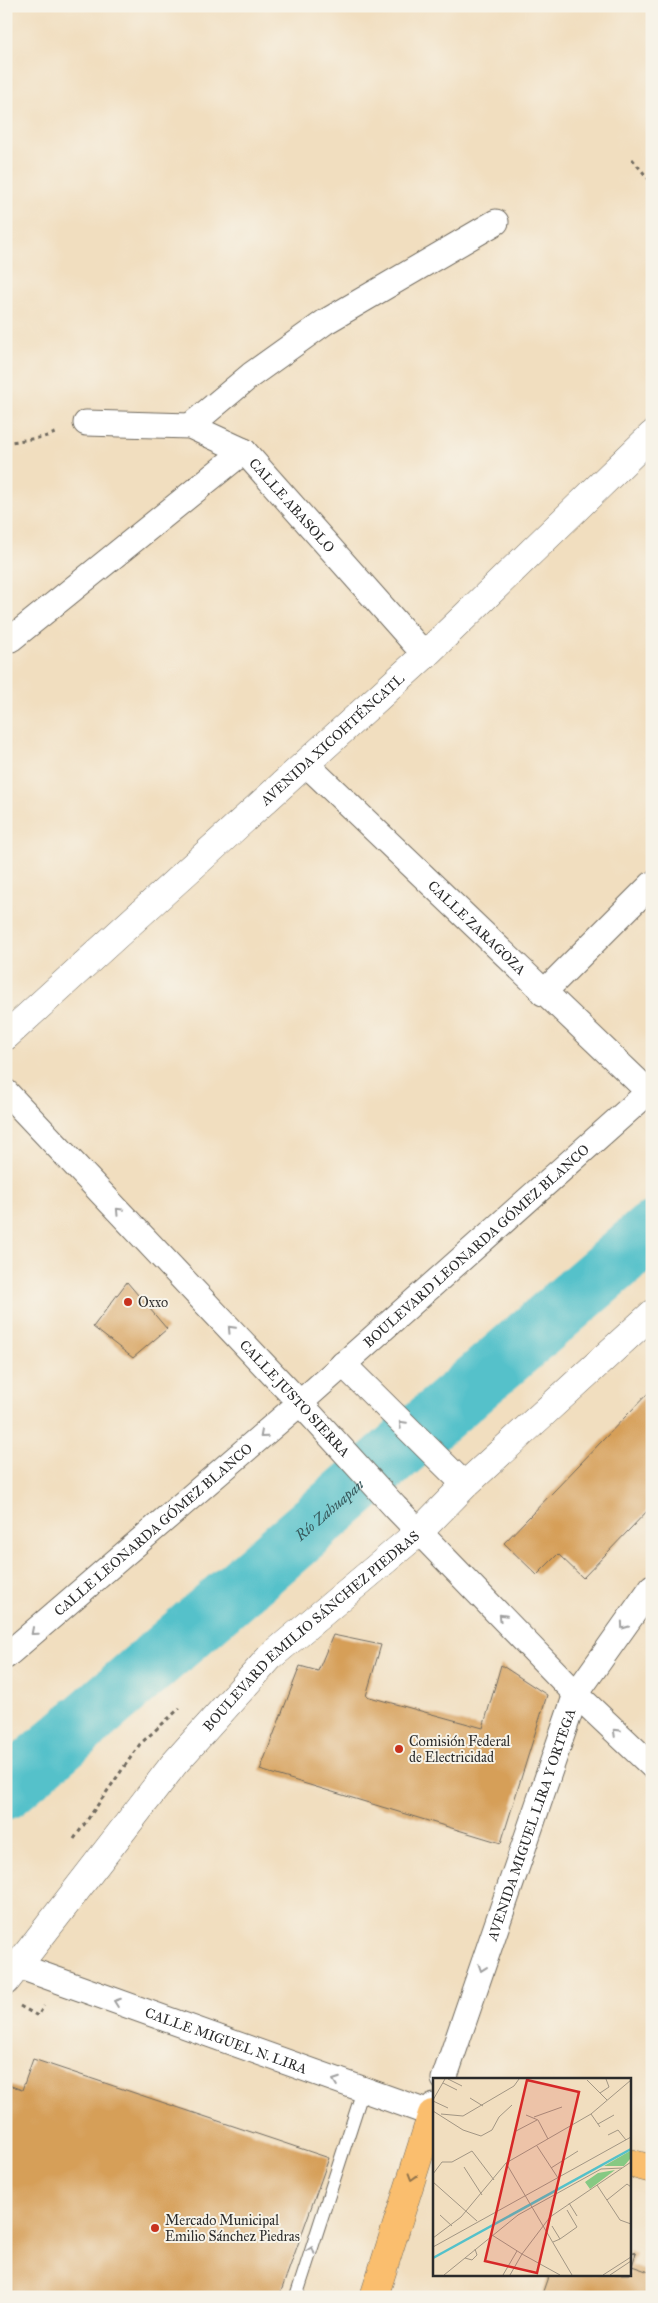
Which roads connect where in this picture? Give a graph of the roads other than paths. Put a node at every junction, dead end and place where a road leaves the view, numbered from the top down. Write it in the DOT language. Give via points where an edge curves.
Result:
graph roads {
  1 [pos="496,222"];
  2 [pos="86,422"];
  3 [pos="190,426"];
  4 [pos="652,434"];
  5 [pos="244,451"];
  6 [pos="11,639"];
  7 [pos="424,655"];
  8 [pos="305,763"];
  9 [pos="652,884"];
  10 [pos="543,993"];
  11 [pos="6,1036"];
  12 [pos="650,1090"];
  13 [pos="6,1092"];
  14 [pos="652,1314"];
  15 [pos="343,1364"];
  16 [pos="300,1403"];
  17 [pos="465,1484"];
  18 [pos="419,1532"];
  19 [pos="652,1587"];
  20 [pos="6,1656"];
  21 [pos="576,1694"];
  22 [pos="652,1766"];
  23 [pos="13,1984"];
  24 [pos="444,2078"];
  25 [pos="363,2090"];
  26 [pos="433,2111"];
  27 [pos="630,2163"];
  28 [pos="652,2169"];
  29 [pos="296,2297"];
  30 [pos="374,2297"];
  1 -- 3 [label="street" via="325,322 251,375"];
  2 -- 3 [label="street, CALLE ABASOLO"];
  3 -- 5 [label="street, CALLE ABASOLO"];
  4 -- 7 [label="street, AVENIDA XICOHTÉNCATL"];
  5 -- 6 [label="street"];
  5 -- 7 [label="street, CALLE ABASOLO"];
  7 -- 8 [label="street, AVENIDA XICOHTÉNCATL"];
  8 -- 10 [label="street, CALLE ZARAGOZA"];
  8 -- 11 [label="street, AVENIDA XICOHTÉNCATL"];
  9 -- 10 [label="street"];
  10 -- 12 [label="street, CALLE ZARAGOZA"];
  12 -- 15 [label="street, BOULEVARD LEONARDA GÓMEZ BLANCO"];
  16 -- 13 [label="street, CALLE JUSTO SIERRA, one-way"];
  14 -- 17 [label="street, BOULEVARD EMILIO SÁNCHEZ PIEDRAS"];
  15 -- 16 [label="street, BOULEVARD LEONARDA GÓMEZ BLANCO"];
  17 -- 15 [label="street, one-way"];
  16 -- 18 [label="street, CALLE JUSTO SIERRA"];
  16 -- 20 [label="street, CALLE LEONARDA GÓMEZ BLANCO, one-way"];
  17 -- 18 [label="street, BOULEVARD EMILIO SÁNCHEZ PIEDRAS"];
  21 -- 18 [label="street, CALLE JUSTO SIERRA, one-way"];
  18 -- 23 [label="street, BOULEVARD EMILIO SÁNCHEZ PIEDRAS" via="270,1657 174,1764"];
  19 -- 21 [label="street, AVENIDA MIGUEL LIRA Y ORTEGA, one-way"];
  22 -- 21 [label="street, CALLE JUSTO SIERRA, one-way"];
  21 -- 24 [label="street, AVENIDA MIGUEL LIRA Y ORTEGA, one-way"];
  25 -- 23 [label="street, CALLE MIGUEL N. LIRA, one-way"];
  25 -- 26 [label="street, CALLE MIGUEL N. LIRA"];
  29 -- 25 [label="lane, one-way"];
  26 -- 30 [label="main road, one-way"];
  27 -- 28 [label="main road"];
}
